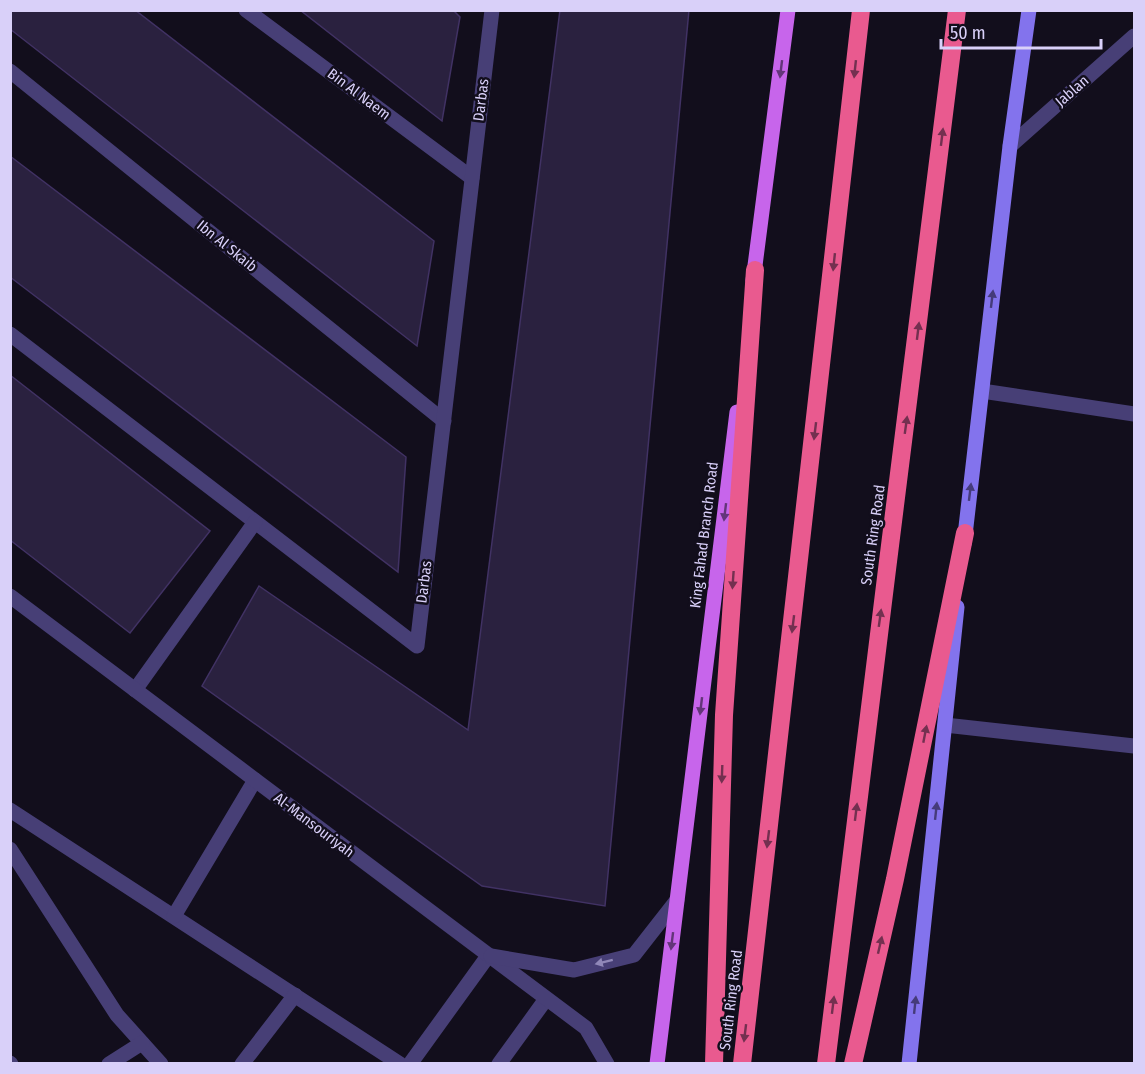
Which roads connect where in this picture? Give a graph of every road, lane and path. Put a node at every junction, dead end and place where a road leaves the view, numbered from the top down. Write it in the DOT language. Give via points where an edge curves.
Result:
graph roads {
  1 [pos="246,10"];
  2 [pos="492,10"];
  3 [pos="788,10"];
  4 [pos="861,10"];
  5 [pos="957,10"];
  6 [pos="1029,10"];
  7 [pos="1134,36"];
  8 [pos="10,71"];
  9 [pos="1010,146"];
  10 [pos="472,178"];
  11 [pos="755,270"];
  12 [pos="10,334"];
  13 [pos="982,391"];
  14 [pos="1134,414"];
  15 [pos="444,421"];
  16 [pos="255,522"];
  17 [pos="965,533"];
  18 [pos="10,597"];
  19 [pos="135,690"];
  20 [pos="945,725"];
  21 [pos="1134,746"];
  22 [pos="255,780"];
  23 [pos="10,810"];
  24 [pos="10,849"];
  25 [pos="677,900"];
  26 [pos="174,916"];
  27 [pos="489,956"];
  28 [pos="295,995"];
  29 [pos="546,999"];
  30 [pos="142,1043"];
  31 [pos="109,1064"];
  32 [pos="161,1064"];
  33 [pos="242,1064"];
  34 [pos="400,1064"];
  35 [pos="410,1064"];
  36 [pos="499,1064"];
  37 [pos="607,1064"];
  38 [pos="657,1064"];
  39 [pos="714,1064"];
  40 [pos="742,1064"];
  41 [pos="826,1064"];
  42 [pos="853,1064"];
  43 [pos="911,1064"];
  1 -- 10 [label="street, Bin Al Naem"];
  2 -- 10 [label="street, Darbas"];
  3 -- 11 [label="main road, King Fahad Branch Road, one-way"];
  4 -- 40 [label="highway, South Ring Road, one-way"];
  41 -- 5 [label="highway, South Ring Road, one-way"];
  6 -- 9 [label="main road"];
  7 -- 9 [label="street, Jablan"];
  8 -- 15 [label="street, Ibn Al Skaib"];
  13 -- 9 [label="main road, one-way"];
  10 -- 15 [label="street, Darbas"];
  11 -- 25 [label="main road, King Fahad Branch Road, one-way"];
  11 -- 39 [label="highway, one-way" via="724,715"];
  12 -- 16 [label="street, Darbas"];
  13 -- 14 [label="street"];
  17 -- 13 [label="main road, one-way"];
  15 -- 16 [label="street, Darbas" via="417,646"];
  16 -- 19 [label="street"];
  17 -- 20 [label="main road"];
  42 -- 17 [label="highway, one-way"];
  18 -- 19 [label="street, Al-Mansouriyah"];
  19 -- 22 [label="street, Al-Mansouriyah"];
  20 -- 21 [label="street"];
  43 -- 20 [label="main road, one-way"];
  22 -- 26 [label="street"];
  22 -- 27 [label="street, Al-Mansouriyah"];
  23 -- 26 [label="street"];
  24 -- 30 [label="street" via="117,1015"];
  25 -- 27 [label="street, one-way" via="634,955 574,970"];
  25 -- 38 [label="main road, King Fahad Branch Road, one-way"];
  26 -- 28 [label="street"];
  27 -- 29 [label="street, Al-Mansouriyah"];
  27 -- 35 [label="street"];
  28 -- 33 [label="street"];
  28 -- 34 [label="street"];
  29 -- 36 [label="street"];
  29 -- 37 [label="street, Al-Mansouriyah" via="586,1028"];
  30 -- 31 [label="street"];
  30 -- 32 [label="street"];
}
